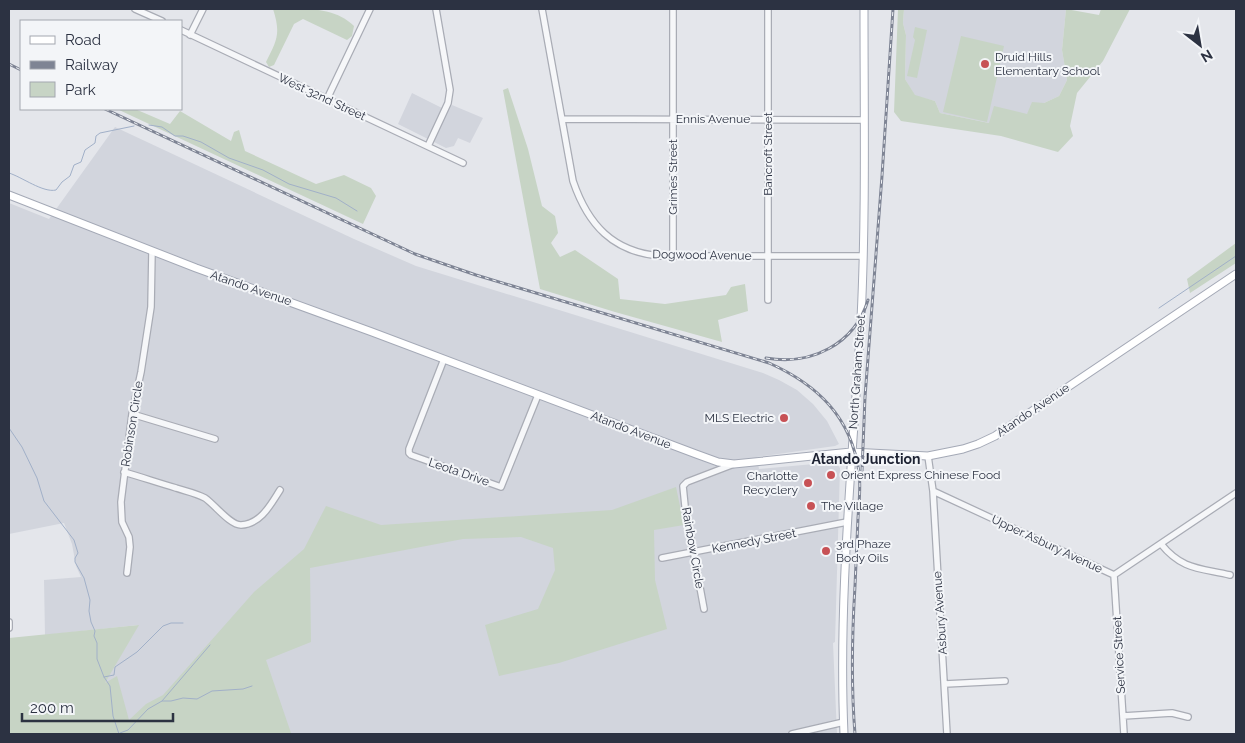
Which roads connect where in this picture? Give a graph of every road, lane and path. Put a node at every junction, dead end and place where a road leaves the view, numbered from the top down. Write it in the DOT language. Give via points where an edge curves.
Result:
graph roads {
  1 [pos="135,9"];
  2 [pos="203,9"];
  3 [pos="370,9"];
  4 [pos="436,9"];
  5 [pos="542,9"];
  6 [pos="673,9"];
  7 [pos="768,9"];
  8 [pos="864,9"];
  9 [pos="160,20"];
  10 [pos="182,30"];
  11 [pos="190,34"];
  12 [pos="327,99"];
  13 [pos="562,119"];
  14 [pos="673,119"];
  15 [pos="768,120"];
  16 [pos="864,120"];
  17 [pos="428,146"];
  18 [pos="463,163"];
  19 [pos="9,195"];
  20 [pos="152,251"];
  21 [pos="673,256"];
  22 [pos="769,256"];
  23 [pos="863,256"];
  24 [pos="1236,274"];
  25 [pos="768,300"];
  26 [pos="444,359"];
  27 [pos="538,395"];
  28 [pos="132,414"];
  29 [pos="215,439"];
  30 [pos="852,452"];
  31 [pos="928,456"];
  32 [pos="734,464"];
  33 [pos="124,472"];
  34 [pos="280,490"];
  35 [pos="933,492"];
  36 [pos="1236,493"];
  37 [pos="847,522"];
  38 [pos="1161,544"];
  39 [pos="693,552"];
  40 [pos="662,558"];
  41 [pos="127,573"];
  42 [pos="1230,574"];
  43 [pos="1114,575"];
  44 [pos="704,609"];
  45 [pos="9,622"];
  46 [pos="9,628"];
  47 [pos="1005,680"];
  48 [pos="945,684"];
  49 [pos="1122,716"];
  50 [pos="1188,717"];
  51 [pos="844,722"];
  52 [pos="792,734"];
  53 [pos="844,734"];
  54 [pos="947,734"];
  55 [pos="1124,734"];
  1 -- 9 [label="street"];
  2 -- 11 [label="street"];
  3 -- 12 [label="street"];
  4 -- 17 [label="street" via="450,90 448,103"];
  5 -- 13 [label="street, Dogwood Avenue"];
  6 -- 14 [label="street, Grimes Street"];
  7 -- 15 [label="street, Bancroft Street"];
  8 -- 16 [label="main road, North Graham Street"];
  10 -- 11 [label="street, West 32nd Street"];
  11 -- 12 [label="street, West 32nd Street"];
  12 -- 17 [label="street, West 32nd Street"];
  13 -- 14 [label="street, Ennis Avenue"];
  13 -- 21 [label="street, Dogwood Avenue" via="577,193 599,229 627,248 649,255"];
  14 -- 15 [label="street, Ennis Avenue"];
  14 -- 21 [label="street, Grimes Street"];
  15 -- 16 [label="street, Ennis Avenue"];
  15 -- 22 [label="street, Bancroft Street"];
  16 -- 23 [label="main road, North Graham Street"];
  17 -- 18 [label="street, West 32nd Street"];
  19 -- 20 [label="main road, Atando Avenue"];
  20 -- 26 [label="main road, Atando Avenue"];
  20 -- 28 [label="street, Robinson Circle" via="151,307"];
  21 -- 22 [label="street, Dogwood Avenue"];
  22 -- 23 [label="street, Dogwood Avenue"];
  22 -- 25 [label="street, Bancroft Street"];
  23 -- 30 [label="main road, North Graham Street"];
  24 -- 31 [label="main road, Atando Avenue" via="995,436 963,449"];
  26 -- 27 [label="main road, Atando Avenue"];
  26 -- 27 [label="street, Leota Drive" via="409,453 428,462 501,487"];
  27 -- 32 [label="main road, Atando Avenue" via="718,462"];
  28 -- 29 [label="street"];
  28 -- 33 [label="street, Robinson Circle"];
  30 -- 31 [label="main road, Atando Avenue"];
  30 -- 32 [label="main road, Atando Avenue"];
  30 -- 37 [label="main road, North Graham Street"];
  31 -- 35 [label="street"];
  32 -- 39 [label="street, Rainbow Circle" via="683,486"];
  33 -- 34 [label="street, Robinson Circle" via="202,496 240,525 259,519"];
  33 -- 41 [label="street" via="121,512 129,540"];
  35 -- 43 [label="street, Upper Asbury Avenue"];
  35 -- 48 [label="street, Asbury Avenue"];
  36 -- 38 [label="street, Upper Asbury Avenue"];
  37 -- 39 [label="street, Kennedy Street"];
  37 -- 51 [label="main road, North Graham Street" via="842,625"];
  38 -- 42 [label="street" via="1182,564"];
  38 -- 43 [label="street, Upper Asbury Avenue"];
  39 -- 40 [label="street, Kennedy Street"];
  39 -- 44 [label="street, Rainbow Circle"];
  43 -- 49 [label="street, Service Street"];
  45 -- 46 [label="street"];
  47 -- 48 [label="street"];
  48 -- 54 [label="street, Asbury Avenue"];
  49 -- 50 [label="street" via="1172,713"];
  49 -- 55 [label="street, Service Street"];
  51 -- 52 [label="street"];
  51 -- 53 [label="main road, North Graham Street"];
}
